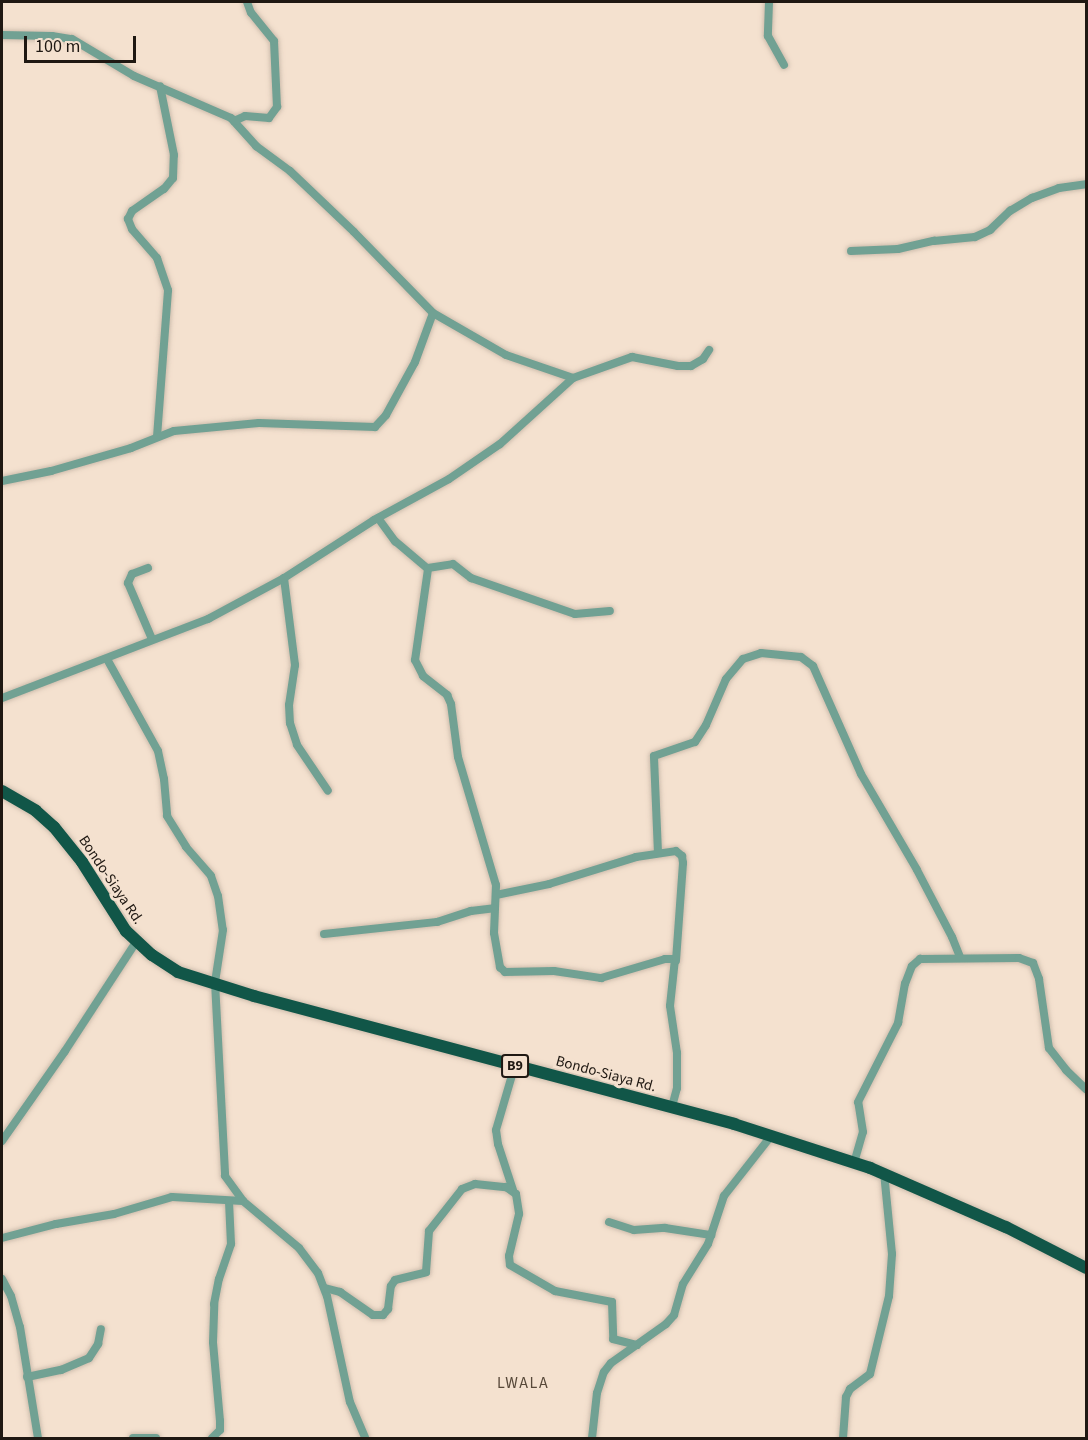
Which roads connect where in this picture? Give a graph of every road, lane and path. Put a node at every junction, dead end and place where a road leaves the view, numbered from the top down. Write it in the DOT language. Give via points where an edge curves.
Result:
graph roads {
  1 [pos="247,2"];
  2 [pos="769,2"];
  3 [pos="2,35"];
  4 [pos="784,65"];
  5 [pos="160,86"];
  6 [pos="234,121"];
  7 [pos="1086,184"];
  8 [pos="850,251"];
  9 [pos="433,313"];
  10 [pos="709,350"];
  11 [pos="573,378"];
  12 [pos="157,437"];
  13 [pos="2,481"];
  14 [pos="378,518"];
  15 [pos="148,568"];
  16 [pos="428,568"];
  17 [pos="285,578"];
  18 [pos="610,611"];
  19 [pos="152,639"];
  20 [pos="107,659"];
  21 [pos="2,698"];
  22 [pos="2,790"];
  23 [pos="328,791"];
  24 [pos="657,853"];
  25 [pos="496,895"];
  26 [pos="494,908"];
  27 [pos="324,934"];
  28 [pos="136,942"];
  29 [pos="960,957"];
  30 [pos="676,961"];
  31 [pos="215,982"];
  32 [pos="515,1065"];
  33 [pos="1086,1089"];
  34 [pos="672,1107"];
  35 [pos="771,1136"];
  36 [pos="2,1141"];
  37 [pos="854,1163"];
  38 [pos="884,1173"];
  39 [pos="513,1190"];
  40 [pos="229,1201"];
  41 [pos="243,1201"];
  42 [pos="609,1222"];
  43 [pos="711,1235"];
  44 [pos="2,1238"];
  45 [pos="1086,1268"];
  46 [pos="2,1278"];
  47 [pos="325,1288"];
  48 [pos="101,1329"];
  49 [pos="637,1345"];
  50 [pos="27,1377"];
  51 [pos="38,1438"];
  52 [pos="133,1438"];
  53 [pos="156,1438"];
  54 [pos="212,1438"];
  55 [pos="366,1438"];
  56 [pos="592,1438"];
  57 [pos="843,1438"];
  1 -- 6 [label="street" via="274,41 277,107 269,117 245,116"];
  2 -- 4 [label="street" via="768,36"];
  3 -- 5 [label="street" via="65,37 134,76"];
  5 -- 6 [label="street"];
  5 -- 12 [label="street" via="172,147 173,178 132,211 128,219 157,258 168,290"];
  6 -- 9 [label="street" via="256,146 290,171 354,232"];
  7 -- 8 [label="street" via="1032,198 975,237 898,249"];
  9 -- 11 [label="street" via="506,355"];
  9 -- 12 [label="street" via="415,362 386,415 375,427 259,423 174,431"];
  10 -- 11 [label="street" via="691,366 632,357"];
  11 -- 14 [label="street" via="500,444 438,486"];
  12 -- 13 [label="street" via="61,468"];
  14 -- 16 [label="street" via="395,541"];
  14 -- 17 [label="street"];
  15 -- 19 [label="street" via="132,574 128,583"];
  16 -- 18 [label="street" via="453,564 476,580 575,614"];
  16 -- 25 [label="street" via="415,660 423,676 450,699 458,758 494,876"];
  17 -- 19 [label="street" via="208,619"];
  17 -- 23 [label="street" via="295,665 290,723 297,745"];
  19 -- 20 [label="street"];
  20 -- 21 [label="street"];
  20 -- 31 [label="street" via="158,751 167,816 215,882 223,930"];
  22 -- 28 [label="highway, Bondo-Siaya Rd. / B9" via="36,811 62,835"];
  24 -- 25 [label="street"];
  24 -- 29 [label="street" via="654,756 695,742 726,679 743,660 761,653 801,657 813,666 852,756 917,870"];
  24 -- 30 [label="street" via="676,851 682,856"];
  25 -- 26 [label="street"];
  26 -- 27 [label="street" via="437,922"];
  26 -- 30 [label="street" via="496,952 505,972 554,971 606,978 665,959"];
  28 -- 31 [label="highway, Bondo-Siaya Rd. / B9" via="178,972"];
  28 -- 36 [label="street"];
  29 -- 33 [label="street" via="1026,958 1033,963 1049,1048"];
  29 -- 37 [label="street" via="920,959 912,966 898,1023 858,1102 863,1132"];
  30 -- 34 [label="street" via="670,1006 677,1088"];
  31 -- 32 [label="highway, Bondo-Siaya Rd. / B9" via="254,996"];
  31 -- 41 [label="street" via="224,1170"];
  32 -- 34 [label="highway, Bondo-Siaya Rd. / B9"];
  32 -- 39 [label="street" via="496,1130"];
  34 -- 35 [label="highway, Bondo-Siaya Rd. / B9"];
  35 -- 37 [label="highway, Bondo-Siaya Rd. / B9"];
  35 -- 43 [label="street" via="723,1196"];
  37 -- 38 [label="highway, Bondo-Siaya Rd. / B9"];
  38 -- 45 [label="highway, Bondo-Siaya Rd. / B9" via="1006,1227"];
  38 -- 57 [label="street" via="892,1254 889,1296 870,1374 850,1389 846,1397"];
  39 -- 47 [label="street" via="475,1184 462,1189 429,1231 426,1272 395,1280 383,1315 373,1315 340,1292"];
  39 -- 49 [label="street" via="519,1214 510,1265 550,1289 612,1302 613,1339"];
  40 -- 41 [label="street"];
  40 -- 44 [label="street" via="172,1197"];
  40 -- 54 [label="street" via="231,1244 214,1304 220,1430"];
  41 -- 47 [label="street" via="307,1257"];
  42 -- 43 [label="street" via="634,1230 665,1228"];
  43 -- 49 [label="street" via="702,1257 683,1284 674,1315"];
  46 -- 50 [label="street" via="20,1327"];
  47 -- 55 [label="street" via="350,1401"];
  48 -- 50 [label="street" via="89,1358 61,1370"];
  49 -- 56 [label="street" via="604,1372 597,1393"];
  50 -- 51 [label="street"];
  52 -- 53 [label="street"];
}
